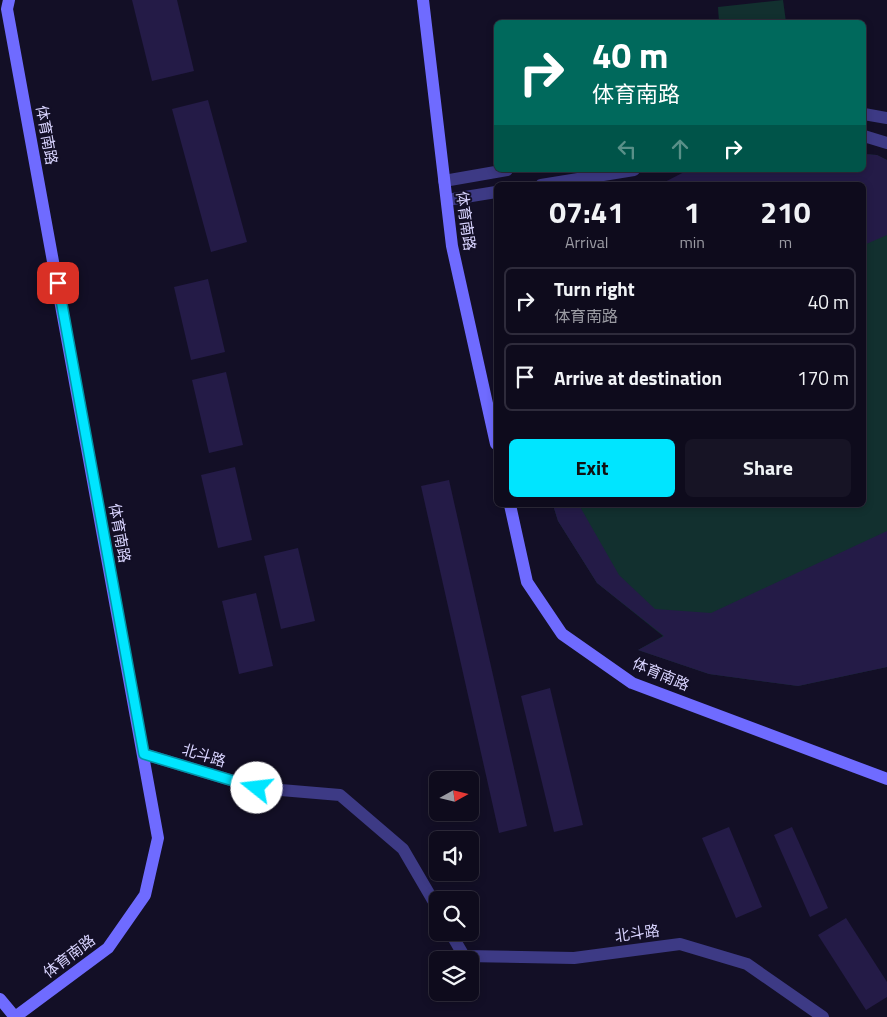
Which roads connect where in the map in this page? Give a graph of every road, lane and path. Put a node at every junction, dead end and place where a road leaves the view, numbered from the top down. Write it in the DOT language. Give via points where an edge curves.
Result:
graph roads {
  1 [pos="9,0"];
  2 [pos="423,0"];
  3 [pos="866,114"];
  4 [pos="887,118"];
  5 [pos="866,137"];
  6 [pos="887,143"];
  7 [pos="496,172"];
  8 [pos="622,172"];
  9 [pos="444,181"];
  10 [pos="560,182"];
  11 [pos="494,192"];
  12 [pos="447,200"];
  13 [pos="494,435"];
  14 [pos="510,507"];
  15 [pos="144,754"];
  16 [pos="887,779"];
  17 [pos="429,894"];
  18 [pos="455,941"];
  19 [pos="0,999"];
  20 [pos="0,1017"];
  21 [pos="15,1017"];
  22 [pos="823,1017"];
  1 -- 15 [label="street, 体育南路" via="7,9"];
  2 -- 9 [label="street, 体育南路"];
  3 -- 4 [label="street"];
  5 -- 6 [label="street"];
  7 -- 9 [label="street"];
  8 -- 10 [label="street"];
  9 -- 12 [label="street, 体育南路"];
  11 -- 12 [label="street"];
  12 -- 13 [label="street, 体育南路" via="452,246"];
  14 -- 16 [label="street, 体育南路" via="527,582 562,634 632,683"];
  15 -- 17 [label="street, 北斗路" via="257,788 340,795 403,849"];
  15 -- 21 [label="street, 体育南路" via="158,838 145,895 108,948"];
  18 -- 22 [label="street, 北斗路" via="464,956 574,958 680,944 747,964"];
  19 -- 21 [label="street"];
  20 -- 21 [label="street"];
}
